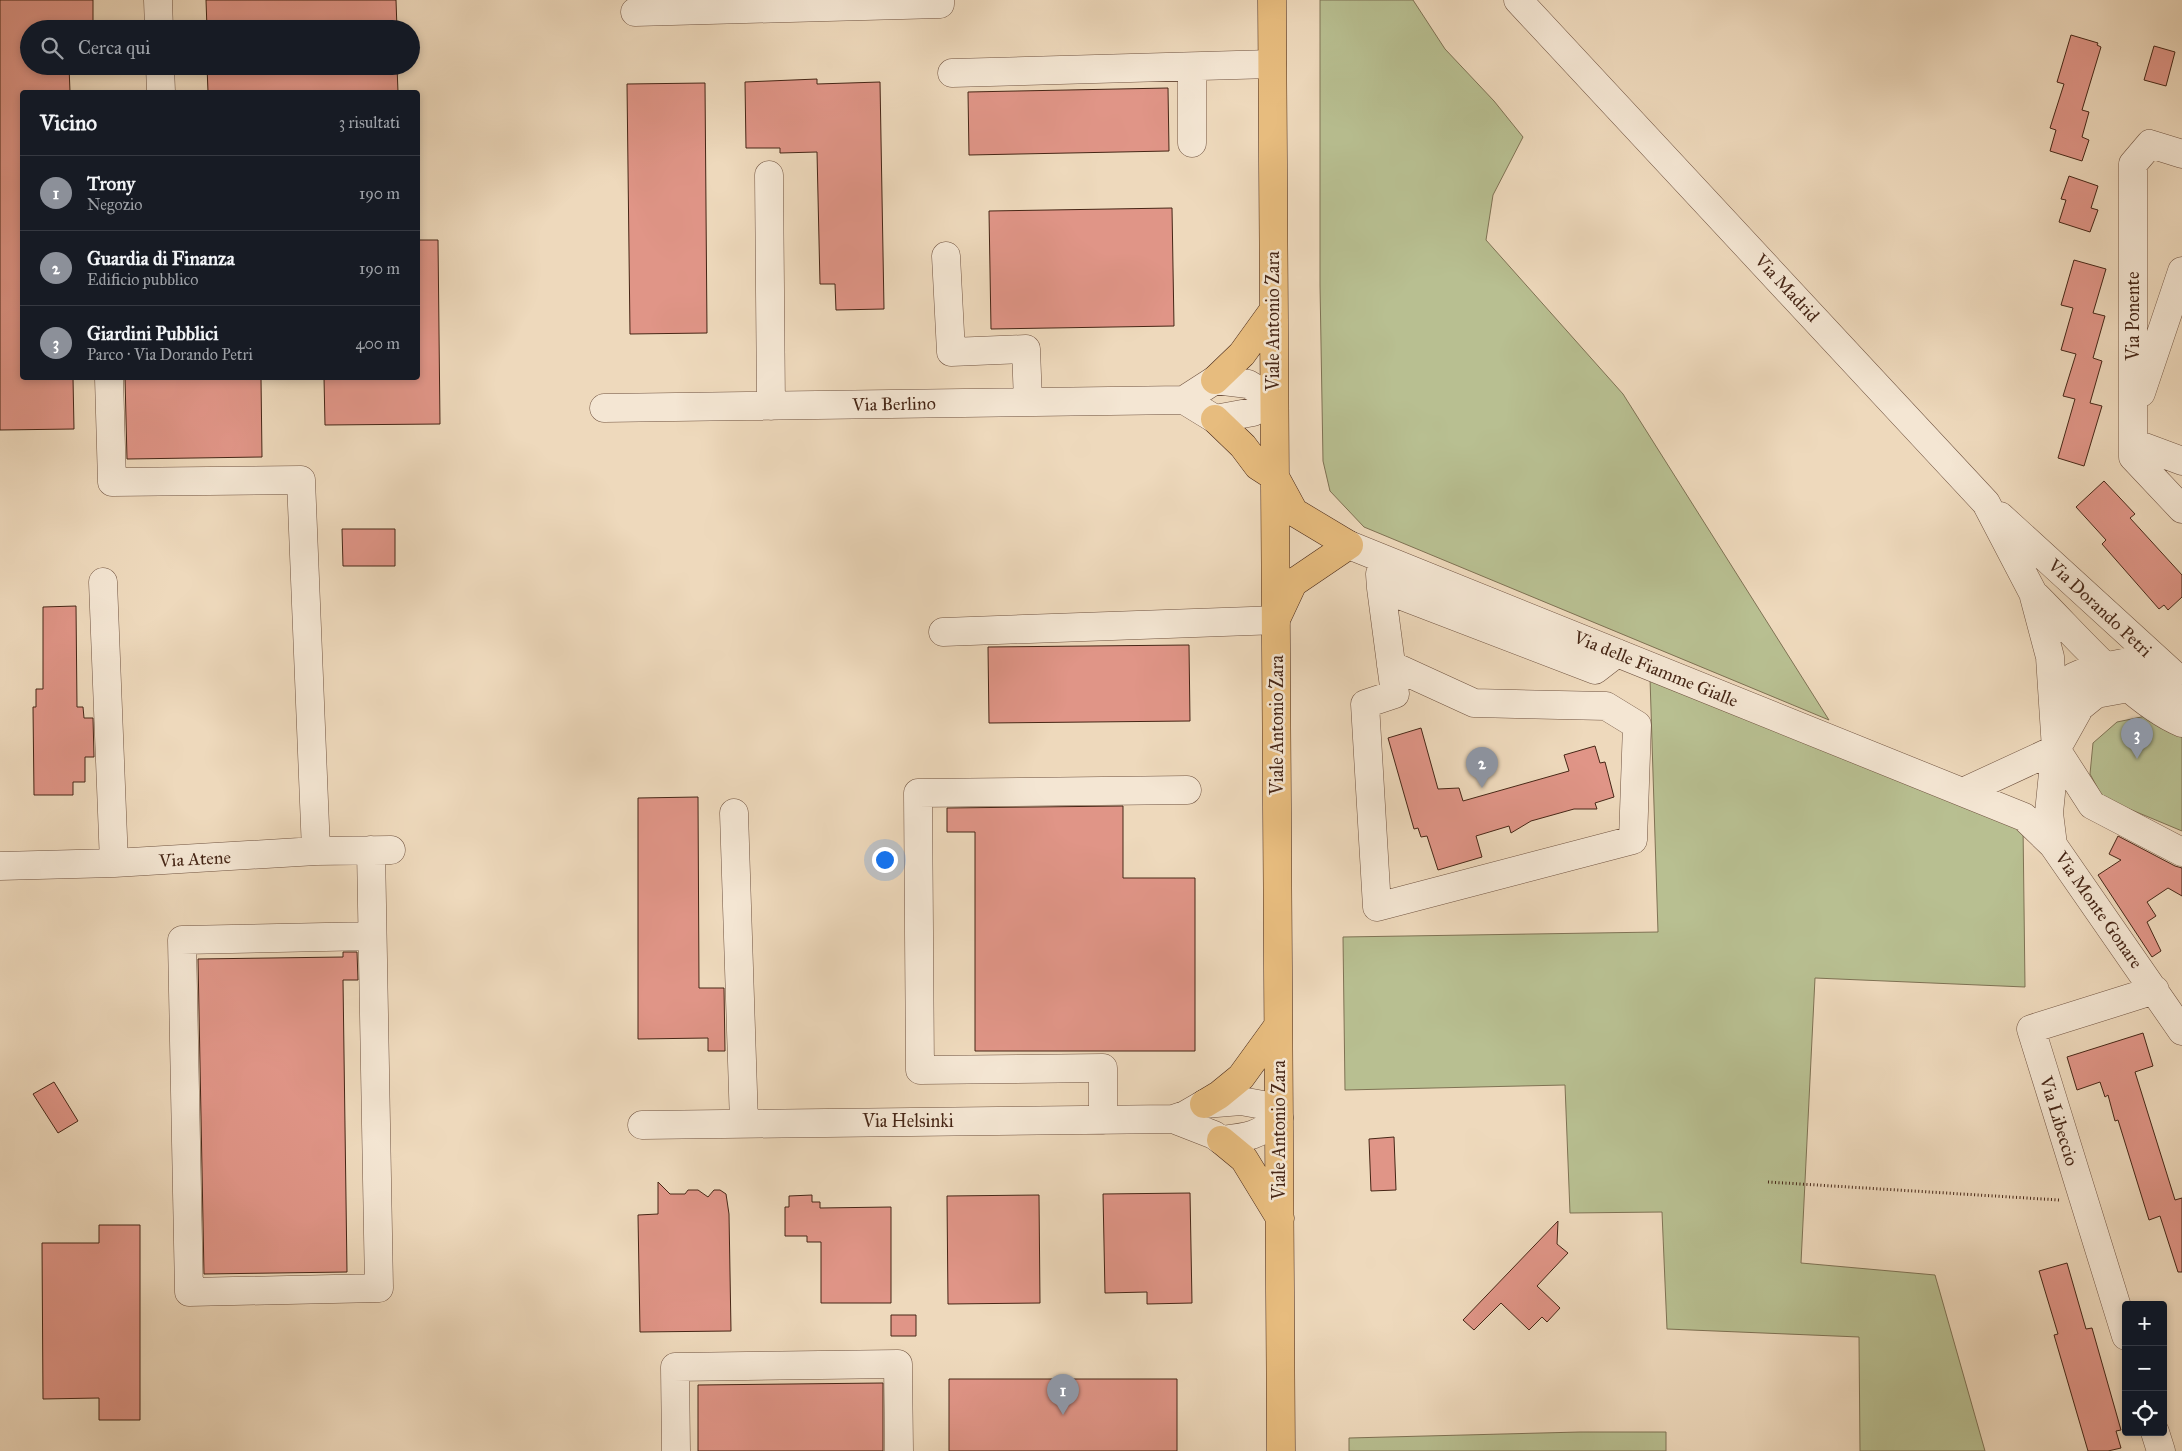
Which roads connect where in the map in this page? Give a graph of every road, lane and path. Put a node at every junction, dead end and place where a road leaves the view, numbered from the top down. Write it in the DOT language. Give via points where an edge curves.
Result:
graph roads {
  1 [pos="158,0"];
  2 [pos="940,0"];
  3 [pos="1272,0"];
  4 [pos="1518,0"];
  5 [pos="635,12"];
  6 [pos="159,20"];
  7 [pos="1272,64"];
  8 [pos="1192,66"];
  9 [pos="952,72"];
  10 [pos="160,75"];
  11 [pos="160,90"];
  12 [pos="1192,143"];
  13 [pos="2182,154"];
  14 [pos="769,175"];
  15 [pos="946,256"];
  16 [pos="2182,271"];
  17 [pos="1273,311"];
  18 [pos="110,380"];
  19 [pos="1215,380"];
  20 [pos="1274,399"];
  21 [pos="1184,400"];
  22 [pos="1028,402"];
  23 [pos="771,406"];
  24 [pos="604,408"];
  25 [pos="2134,413"];
  26 [pos="1215,419"];
  27 [pos="2134,443"];
  28 [pos="2182,461"];
  29 [pos="1275,477"];
  30 [pos="1986,503"];
  31 [pos="2182,509"];
  32 [pos="1349,546"];
  33 [pos="2041,554"];
  34 [pos="1379,558"];
  35 [pos="103,582"];
  36 [pos="1382,588"];
  37 [pos="2033,593"];
  38 [pos="1276,620"];
  39 [pos="944,632"];
  40 [pos="1617,653"];
  41 [pos="1392,665"];
  42 [pos="2107,666"];
  43 [pos="1595,670"];
  44 [pos="2182,680"];
  45 [pos="2129,688"];
  46 [pos="2182,697"];
  47 [pos="1606,706"];
  48 [pos="2182,723"];
  49 [pos="2056,749"];
  50 [pos="1186,790"];
  51 [pos="1964,792"];
  52 [pos="734,812"];
  53 [pos="2053,845"];
  54 [pos="316,851"];
  55 [pos="2182,852"];
  56 [pos="114,863"];
  57 [pos="0,866"];
  58 [pos="372,936"];
  59 [pos="2155,990"];
  60 [pos="1278,1026"];
  61 [pos="2182,1031"];
  62 [pos="1204,1104"];
  63 [pos="1279,1118"];
  64 [pos="1173,1119"];
  65 [pos="1103,1120"];
  66 [pos="744,1123"];
  67 [pos="642,1125"];
  68 [pos="1221,1140"];
  69 [pos="1768,1182"];
  70 [pos="2085,1202"];
  71 [pos="1280,1218"];
  72 [pos="2122,1323"];
  73 [pos="2157,1436"];
  74 [pos="1281,1439"];
  75 [pos="676,1451"];
  76 [pos="899,1451"];
  77 [pos="1268,1451"];
  78 [pos="2161,1451"];
  1 -- 6 [label="street"];
  2 -- 5 [label="street" via="940,4"];
  3 -- 7 [label="main road, Viale Antonio Zara"];
  4 -- 30 [label="street, Via Madrid"];
  7 -- 8 [label="street"];
  7 -- 17 [label="main road, Viale Antonio Zara"];
  8 -- 9 [label="street"];
  8 -- 12 [label="street"];
  10 -- 11 [label="street"];
  13 -- 25 [label="street, Via Ponente" via="2150,144 2133,164"];
  14 -- 23 [label="street"];
  15 -- 22 [label="street" via="950,352 1026,349"];
  16 -- 25 [label="street"];
  17 -- 19 [label="main road" via="1242,354"];
  17 -- 20 [label="main road, Viale Antonio Zara"];
  18 -- 54 [label="street" via="112,482 301,480"];
  19 -- 20 [label="street" via="1248,384"];
  19 -- 21 [label="street"];
  20 -- 26 [label="street" via="1253,412"];
  20 -- 29 [label="main road, Viale Antonio Zara"];
  21 -- 22 [label="street, Via Berlino"];
  21 -- 26 [label="street"];
  22 -- 23 [label="street, Via Berlino"];
  23 -- 24 [label="street, Via Berlino"];
  25 -- 27 [label="street, Via Ponente"];
  26 -- 29 [label="main road" via="1258,466"];
  27 -- 28 [label="street"];
  27 -- 31 [label="street, Via Ponente" via="2133,456"];
  29 -- 32 [label="main road" via="1294,512"];
  29 -- 38 [label="main road, Viale Antonio Zara"];
  30 -- 33 [label="street, Via Dorando Petri"];
  30 -- 37 [label="street, Via Madrid"];
  32 -- 34 [label="street, Via delle Fiamme Gialle"];
  32 -- 38 [label="main road" via="1293,583"];
  33 -- 42 [label="street, Via Dorando Petri" via="2110,637"];
  33 -- 44 [label="street, Via Dorando Petri"];
  34 -- 36 [label="street"];
  34 -- 40 [label="street, Via delle Fiamme Gialle"];
  35 -- 56 [label="street"];
  36 -- 41 [label="street"];
  36 -- 43 [label="street"];
  37 -- 42 [label="street, Via Dorando Petri"];
  37 -- 49 [label="street" via="2050,657"];
  38 -- 39 [label="street"];
  38 -- 60 [label="main road, Viale Antonio Zara"];
  40 -- 43 [label="street"];
  40 -- 51 [label="street, Via delle Fiamme Gialle"];
  41 -- 47 [label="street" via="1474,703"];
  41 -- 47 [label="street" via="1395,694 1364,704 1377,907 1633,840 1637,725"];
  42 -- 45 [label="street, Via Dorando Petri"];
  42 -- 46 [label="street, Via Dorando Petri" via="2128,662"];
  42 -- 49 [label="street" via="2073,678 2060,702"];
  43 -- 47 [label="street"];
  45 -- 48 [label="street, Via Dorando Petri"];
  45 -- 49 [label="street" via="2096,694 2080,707"];
  49 -- 51 [label="street"];
  49 -- 53 [label="street, Via Monte Gonare" via="2050,813"];
  49 -- 55 [label="street" via="2092,805"];
  50 -- 65 [label="street" via="918,793 920,1070 1103,1068"];
  51 -- 53 [label="street, Via delle Fiamme Gialle" via="2024,817"];
  52 -- 66 [label="street"];
  53 -- 59 [label="street, Via Monte Gonare"];
  54 -- 56 [label="street, Via Atene"];
  54 -- 58 [label="street, Via Atene" via="381,850"];
  56 -- 57 [label="street, Via Atene"];
  58 -- 58 [label="street" via="379,1288 189,1292 182,940"];
  59 -- 61 [label="street, Via Monte Gonare"];
  59 -- 70 [label="street, Via Libeccio" via="2031,1029"];
  60 -- 62 [label="main road" via="1241,1078"];
  60 -- 63 [label="main road, Viale Antonio Zara"];
  62 -- 63 [label="street, Via Helsinki" via="1248,1102 1263,1105"];
  62 -- 64 [label="street, Via Helsinki"];
  63 -- 68 [label="street" via="1265,1131"];
  63 -- 71 [label="main road, Viale Antonio Zara"];
  64 -- 65 [label="street, Via Helsinki"];
  64 -- 68 [label="street, Via Helsinki" via="1214,1134"];
  65 -- 66 [label="street, Via Helsinki"];
  66 -- 67 [label="street, Via Helsinki"];
  68 -- 71 [label="main road" via="1244,1159"];
  69 -- 70 [label="path"];
  70 -- 72 [label="street, Via Libeccio"];
  71 -- 74 [label="main road, Viale Antonio Zara"];
  73 -- 78 [label="street"];
  74 -- 77 [label="main road"];
  75 -- 76 [label="street" via="675,1367 898,1364"];
}
